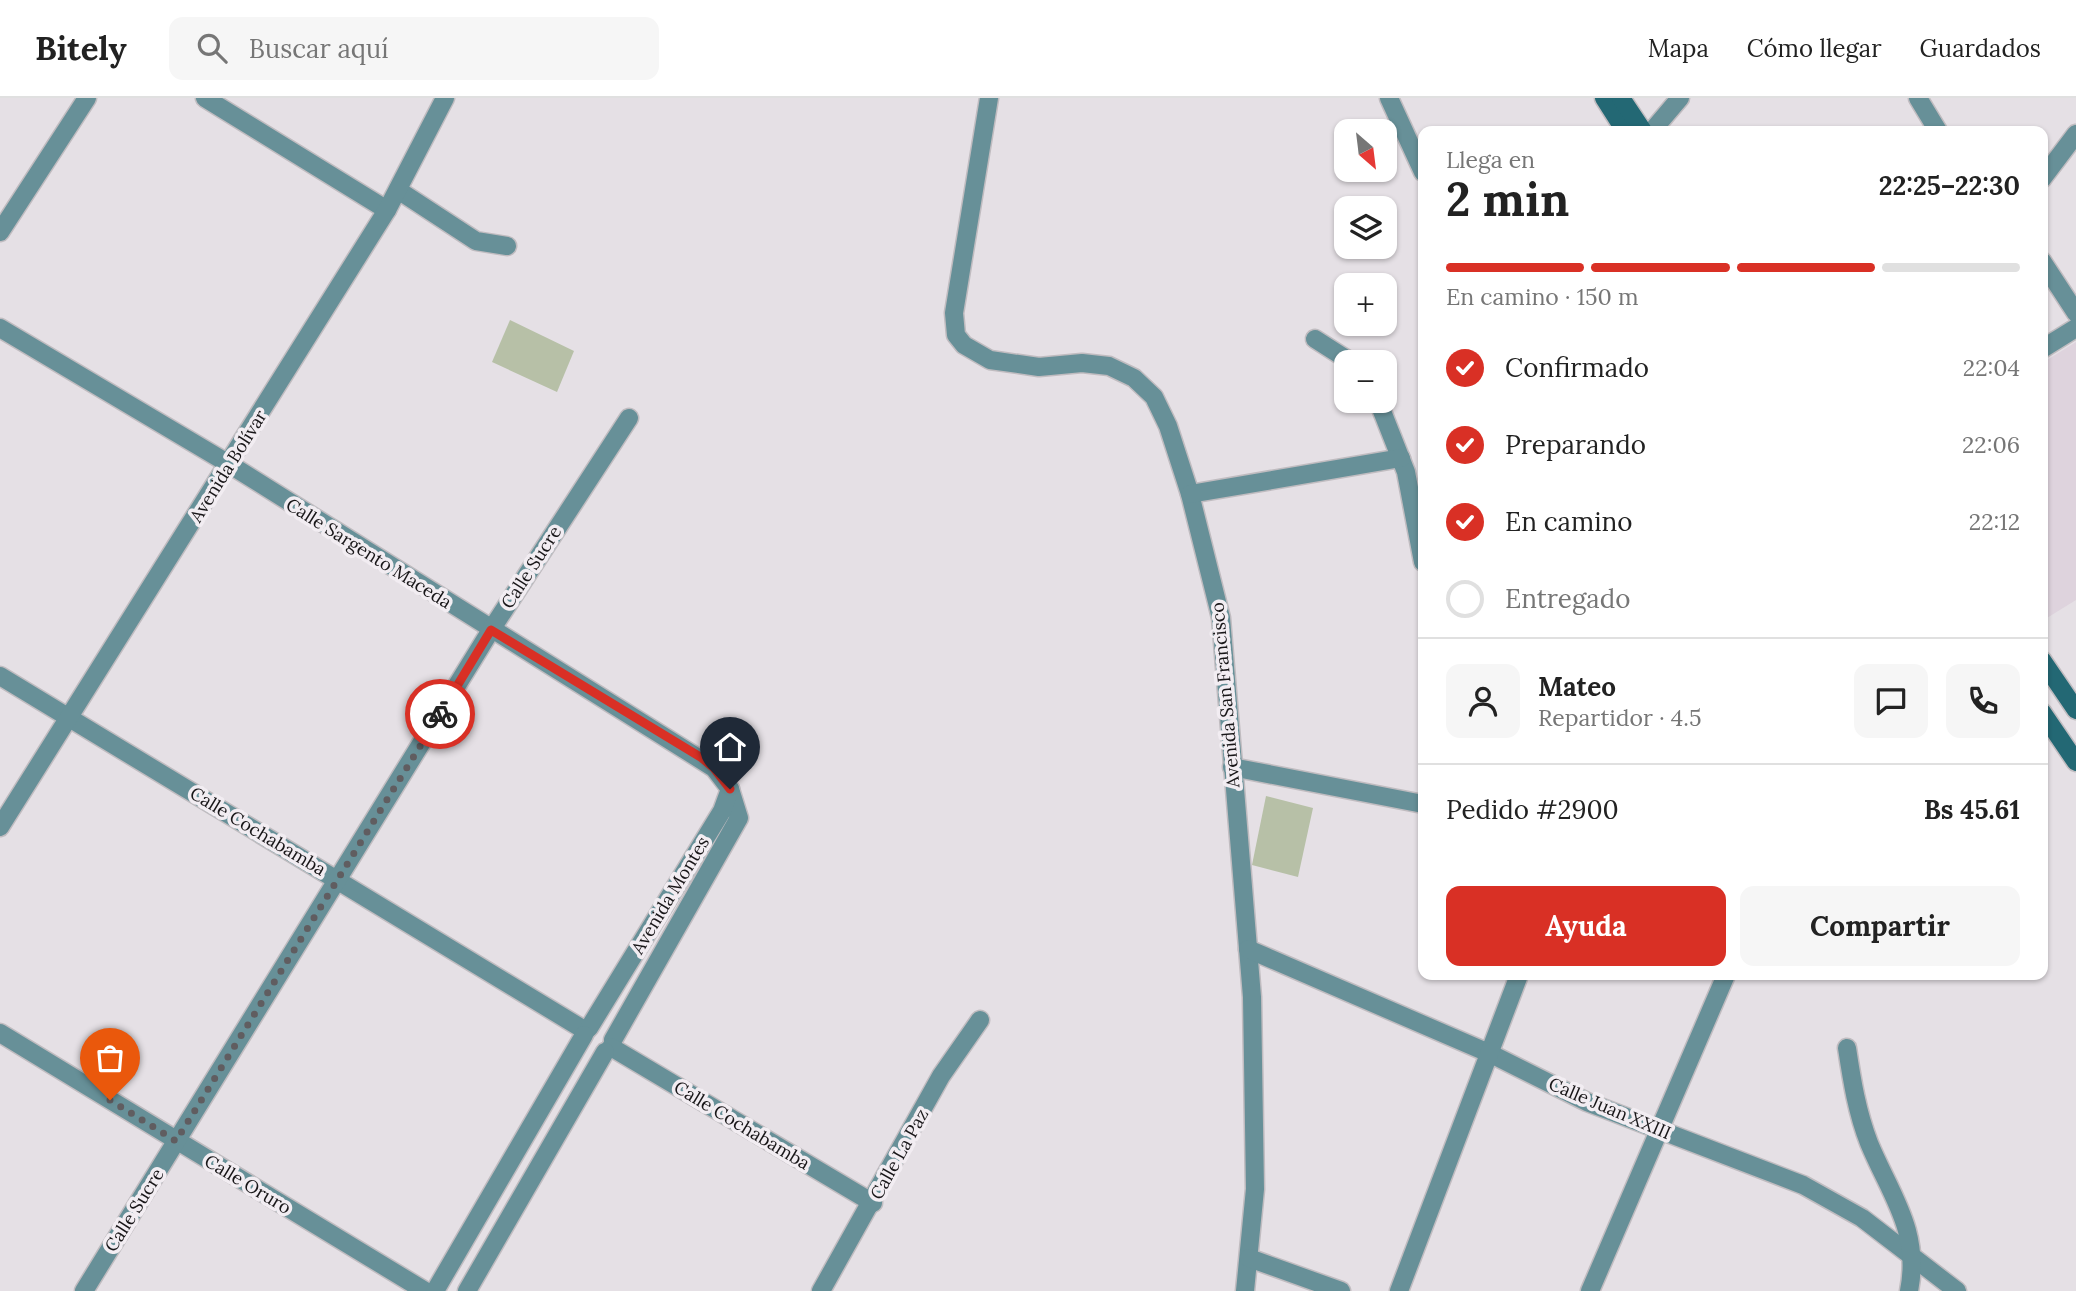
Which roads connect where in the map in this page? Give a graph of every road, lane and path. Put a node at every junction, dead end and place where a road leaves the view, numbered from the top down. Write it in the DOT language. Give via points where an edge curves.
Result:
graph roads {
  1 [pos="87,98"];
  2 [pos="205,98"];
  3 [pos="445,98"];
  4 [pos="989,98"];
  5 [pos="1389,98"];
  6 [pos="1604,98"];
  7 [pos="1621,98"];
  8 [pos="1680,98"];
  9 [pos="1918,98"];
  10 [pos="1622,126"];
  11 [pos="1640,126"];
  12 [pos="1656,126"];
  13 [pos="1935,126"];
  14 [pos="2076,134"];
  15 [pos="1418,162"];
  16 [pos="2048,171"];
  17 [pos="398,190"];
  18 [pos="387,210"];
  19 [pos="0,232"];
  20 [pos="507,246"];
  21 [pos="2048,270"];
  22 [pos="2076,313"];
  23 [pos="0,328"];
  24 [pos="2076,328"];
  25 [pos="1315,339"];
  26 [pos="2048,345"];
  27 [pos="1334,351"];
  28 [pos="1383,413"];
  29 [pos="629,418"];
  30 [pos="1401,458"];
  31 [pos="229,464"];
  32 [pos="1190,494"];
  33 [pos="1418,536"];
  34 [pos="491,630"];
  35 [pos="2048,669"];
  36 [pos="0,676"];
  37 [pos="2076,710"];
  38 [pos="71,717"];
  39 [pos="2048,721"];
  40 [pos="2076,762"];
  41 [pos="1232,767"];
  42 [pos="730,789"];
  43 [pos="1418,803"];
  44 [pos="0,827"];
  45 [pos="338,880"];
  46 [pos="1248,949"];
  47 [pos="1517,980"];
  48 [pos="1724,980"];
  49 [pos="980,1020"];
  50 [pos="586,1031"];
  51 [pos="0,1033"];
  52 [pos="610,1046"];
  53 [pos="1847,1048"];
  54 [pos="1491,1054"];
  55 [pos="1659,1130"];
  56 [pos="176,1141"];
  57 [pos="873,1203"];
  58 [pos="1910,1255"];
  59 [pos="1249,1258"];
  60 [pos="84,1291"];
  61 [pos="425,1291"];
  62 [pos="436,1291"];
  63 [pos="452,1291"];
  64 [pos="467,1291"];
  65 [pos="821,1291"];
  66 [pos="1245,1291"];
  67 [pos="1341,1291"];
  68 [pos="1399,1291"];
  69 [pos="1590,1291"];
  70 [pos="1909,1291"];
  71 [pos="1957,1291"];
  1 -- 19 [label="street"];
  2 -- 18 [label="street"];
  3 -- 17 [label="street, Avenida Bolívar"];
  4 -- 32 [label="street, Avenida San Francisco" via="954,313 956,335 990,360 1039,367 1109,366 1134,378 1154,397"];
  5 -- 15 [label="street"];
  6 -- 10 [label="main road"];
  7 -- 11 [label="main road"];
  8 -- 12 [label="street"];
  9 -- 13 [label="street"];
  14 -- 16 [label="street"];
  17 -- 18 [label="street, Avenida Bolívar"];
  17 -- 20 [label="street" via="476,241"];
  18 -- 31 [label="street, Avenida Bolívar"];
  21 -- 22 [label="street"];
  23 -- 31 [label="street, Calle Sargento Maceda"];
  24 -- 26 [label="street"];
  25 -- 27 [label="street"];
  28 -- 30 [label="street"];
  29 -- 34 [label="street, Calle Sucre"];
  30 -- 32 [label="street"];
  30 -- 33 [label="street"];
  31 -- 34 [label="street, Calle Sargento Maceda"];
  31 -- 38 [label="street, Avenida Bolívar"];
  32 -- 41 [label="street, Avenida San Francisco" via="1221,618"];
  34 -- 42 [label="street, Calle Sargento Maceda" via="702,758"];
  34 -- 45 [label="street, Calle Sucre"];
  35 -- 37 [label="main road"];
  36 -- 38 [label="street, Calle Cochabamba"];
  38 -- 44 [label="street, Avenida Bolívar"];
  38 -- 45 [label="street, Calle Cochabamba"];
  39 -- 40 [label="main road"];
  41 -- 43 [label="street"];
  41 -- 46 [label="street, Avenida San Francisco"];
  42 -- 50 [label="street, Avenida Montes" via="722,811"];
  42 -- 52 [label="street, Avenida Montes" via="739,818"];
  45 -- 50 [label="street, Calle Cochabamba"];
  45 -- 56 [label="street, Calle Sucre"];
  46 -- 54 [label="street, Calle Juan XXIII"];
  46 -- 59 [label="street, Avenida San Francisco" via="1255,1189"];
  47 -- 54 [label="street"];
  48 -- 55 [label="street"];
  49 -- 57 [label="street, Calle La Paz" via="942,1076"];
  50 -- 52 [label="street" via="603,1025 611,1031"];
  50 -- 52 [label="street" via="584,1045 591,1052"];
  50 -- 62 [label="street, Avenida Montes"];
  51 -- 56 [label="street, Calle Oruro"];
  52 -- 57 [label="street, Calle Cochabamba"];
  52 -- 64 [label="street, Avenida Montes"];
  53 -- 58 [label="street" via="1855,1102 1896,1196"];
  54 -- 55 [label="street, Calle Juan XXIII" via="1587,1102"];
  54 -- 68 [label="street"];
  55 -- 58 [label="street, Calle Juan XXIII" via="1803,1185 1862,1218"];
  55 -- 69 [label="street"];
  56 -- 60 [label="street, Calle Sucre"];
  56 -- 61 [label="street, Calle Oruro"];
  57 -- 65 [label="street, Calle La Paz"];
  58 -- 70 [label="street"];
  58 -- 71 [label="street, Calle Juan XXIII"];
  59 -- 66 [label="street, Avenida San Francisco"];
  59 -- 67 [label="street"];
  62 -- 63 [label="street"];
}
